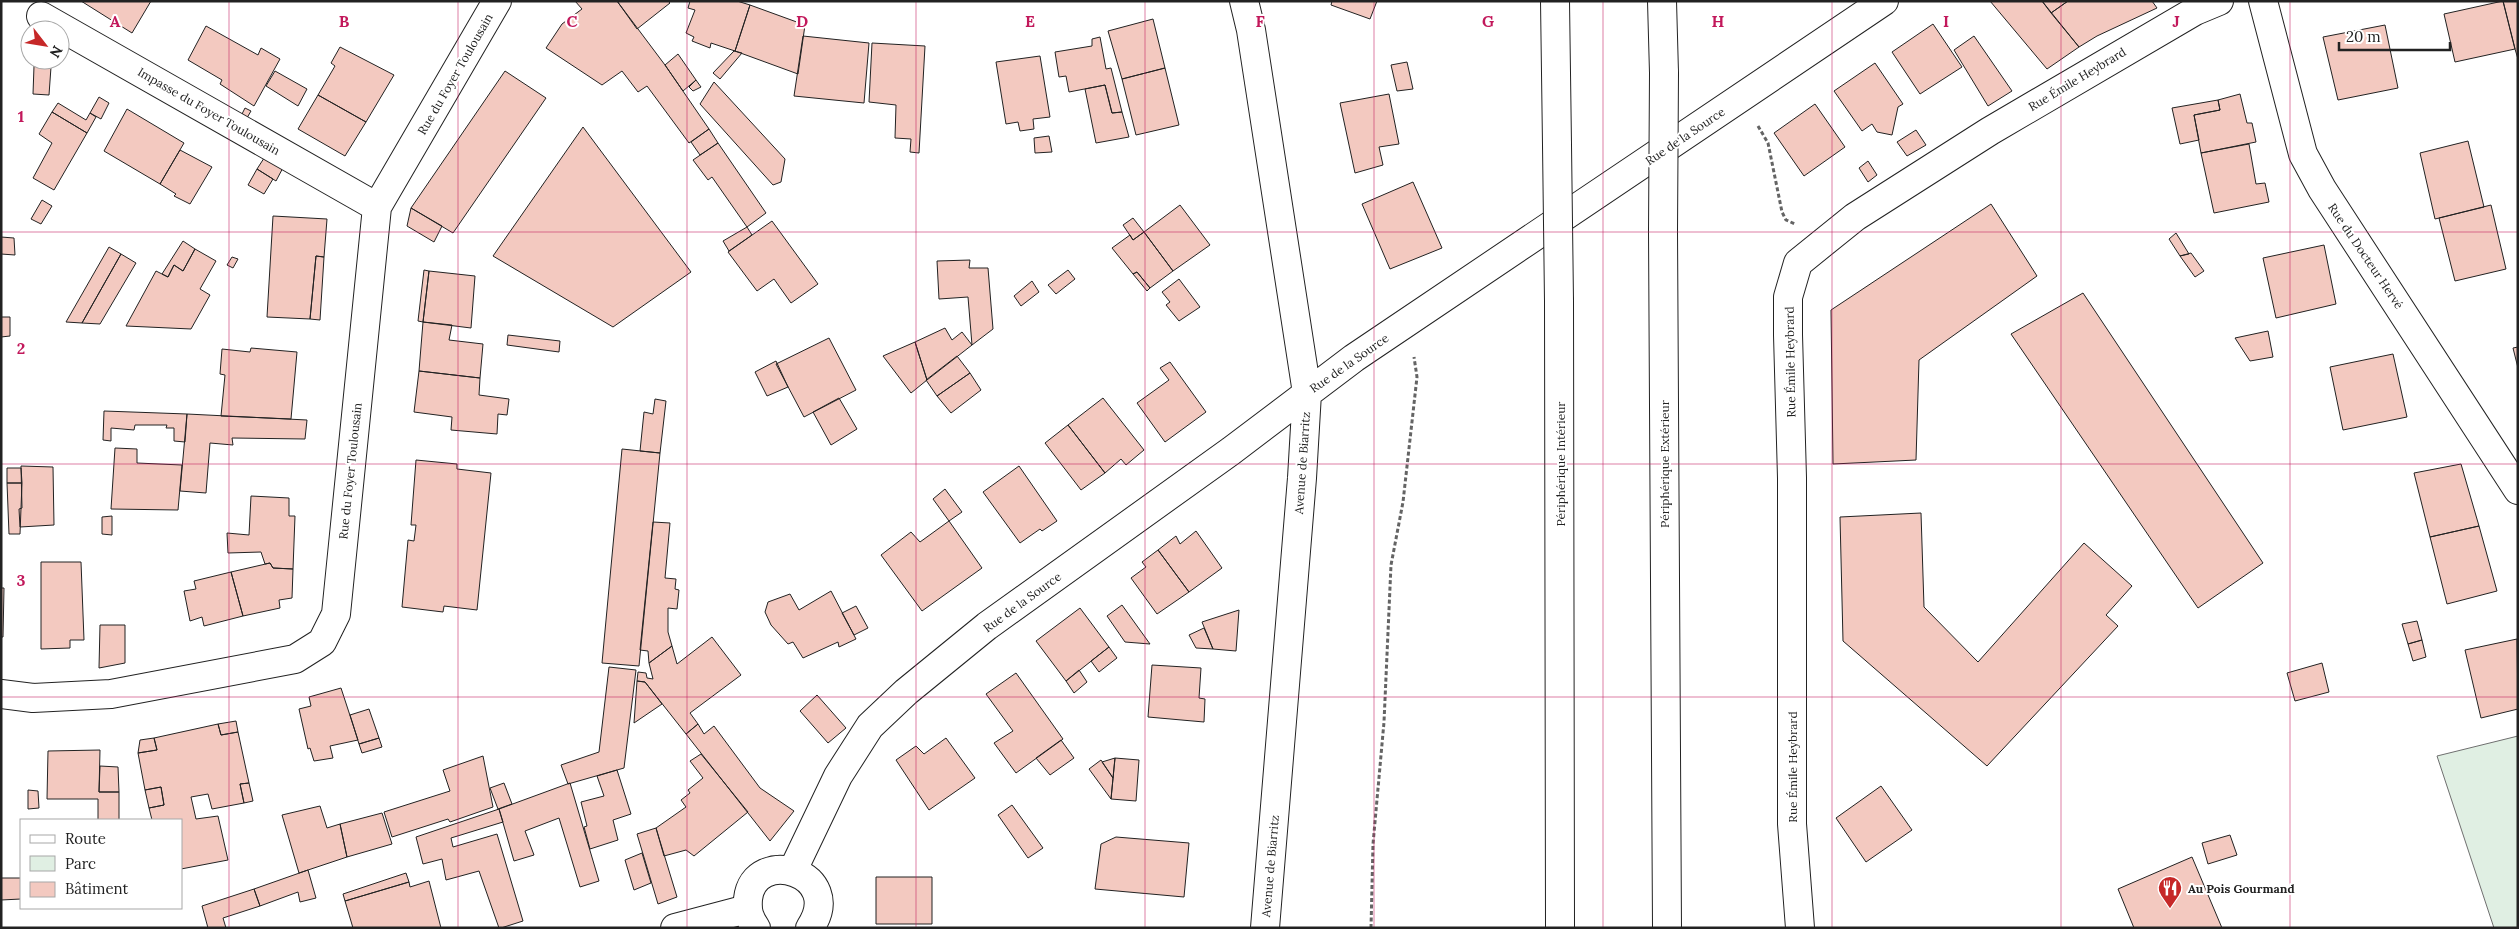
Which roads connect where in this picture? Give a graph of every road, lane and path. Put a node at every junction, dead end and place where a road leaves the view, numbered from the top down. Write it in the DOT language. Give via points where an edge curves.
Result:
graph roads {
  1 [pos="497,1"];
  2 [pos="1244,1"];
  3 [pos="1555,1"];
  4 [pos="1662,1"];
  5 [pos="1884,1"];
  6 [pos="2219,1"];
  7 [pos="2263,1"];
  8 [pos="41,16"];
  9 [pos="1737,100"];
  10 [pos="377,207"];
  11 [pos="1823,241"];
  12 [pos="1401,327"];
  13 [pos="1307,393"];
  14 [pos="2518,490"];
  15 [pos="1,694"];
  16 [pos="793,870"];
  17 [pos="751,918"];
  18 [pos="675,928"];
  19 [pos="810,928"];
  20 [pos="1266,928"];
  21 [pos="1371,928"];
  22 [pos="1560,928"];
  23 [pos="1667,928"];
  24 [pos="1800,928"];
  1 -- 10 [label="main road, Rue du Foyer Toulousain"];
  2 -- 13 [label="main road, Avenue de Biarritz"];
  3 -- 22 [label="main road, Périphérique Intérieur, bridge"];
  4 -- 23 [label="main road, Périphérique Extérieur, bridge"];
  5 -- 9 [label="main road, Rue de la Source"];
  6 -- 11 [label="main road, Rue Émile Heybrard" via="2187,16 1990,130"];
  7 -- 14 [label="main road, Rue du Docteur Hervé" via="2303,154 2322,189"];
  8 -- 10 [label="main road, Impasse du Foyer Toulousain"];
  9 -- 11 [label="path" via="1768,143 1786,220 1796,224 1814,224"];
  9 -- 12 [label="main road, Rue de la Source"];
  10 -- 15 [label="main road, Rue du Foyer Toulousain" via="336,614 322,642 295,659 111,694 33,698"];
  11 -- 24 [label="main road, Rue Émile Heybrard" via="1798,263 1788,297 1792,478 1792,824"];
  12 -- 13 [label="main road, Rue de la Source"];
  12 -- 21 [label="path" via="1414,353 1417,377 1403,502 1391,565 1384,722 1373,844"];
  13 -- 16 [label="main road, Rue de la Source" via="987,626 906,692 870,726 838,776"];
  13 -- 20 [label="main road, Avenue de Biarritz"];
  16 -- 17 [label="main road" via="768,872 754,883 748,894"];
  16 -- 19 [label="main road" via="815,887 818,899 816,919"];
  17 -- 18 [label="main road"];
}
